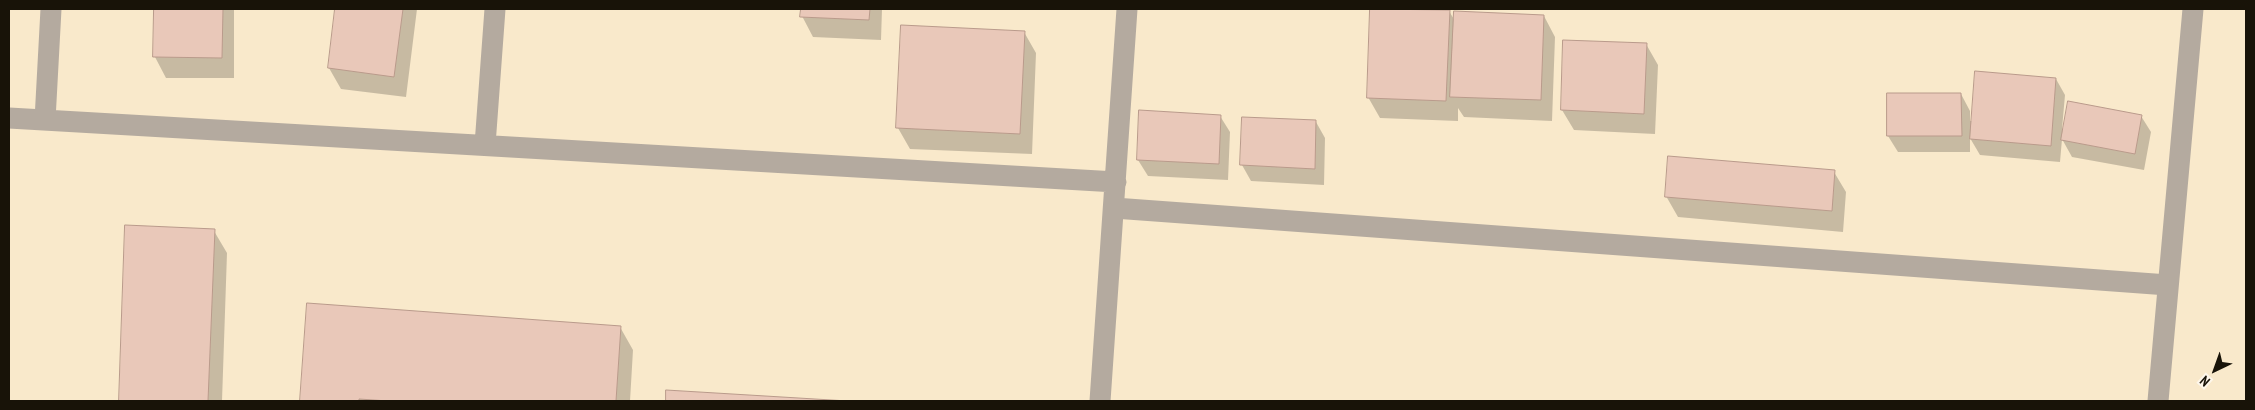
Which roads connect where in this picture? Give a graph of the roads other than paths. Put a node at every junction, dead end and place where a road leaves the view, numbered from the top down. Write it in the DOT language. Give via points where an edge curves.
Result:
graph roads {
  1 [pos="51,9"];
  2 [pos="495,9"];
  3 [pos="1128,9"];
  4 [pos="2194,9"];
  5 [pos="9,118"];
  6 [pos="45,120"];
  7 [pos="485,145"];
  8 [pos="1116,182"];
  9 [pos="1114,208"];
  10 [pos="2168,285"];
  11 [pos="1100,401"];
  12 [pos="2158,401"];
  1 -- 6 [label="lane"];
  2 -- 7 [label="lane"];
  3 -- 8 [label="lane"];
  4 -- 10 [label="lane"];
  5 -- 6 [label="lane"];
  6 -- 7 [label="lane"];
  7 -- 8 [label="lane"];
  8 -- 9 [label="lane"];
  9 -- 10 [label="lane"];
  9 -- 11 [label="lane"];
  10 -- 12 [label="lane"];
}
